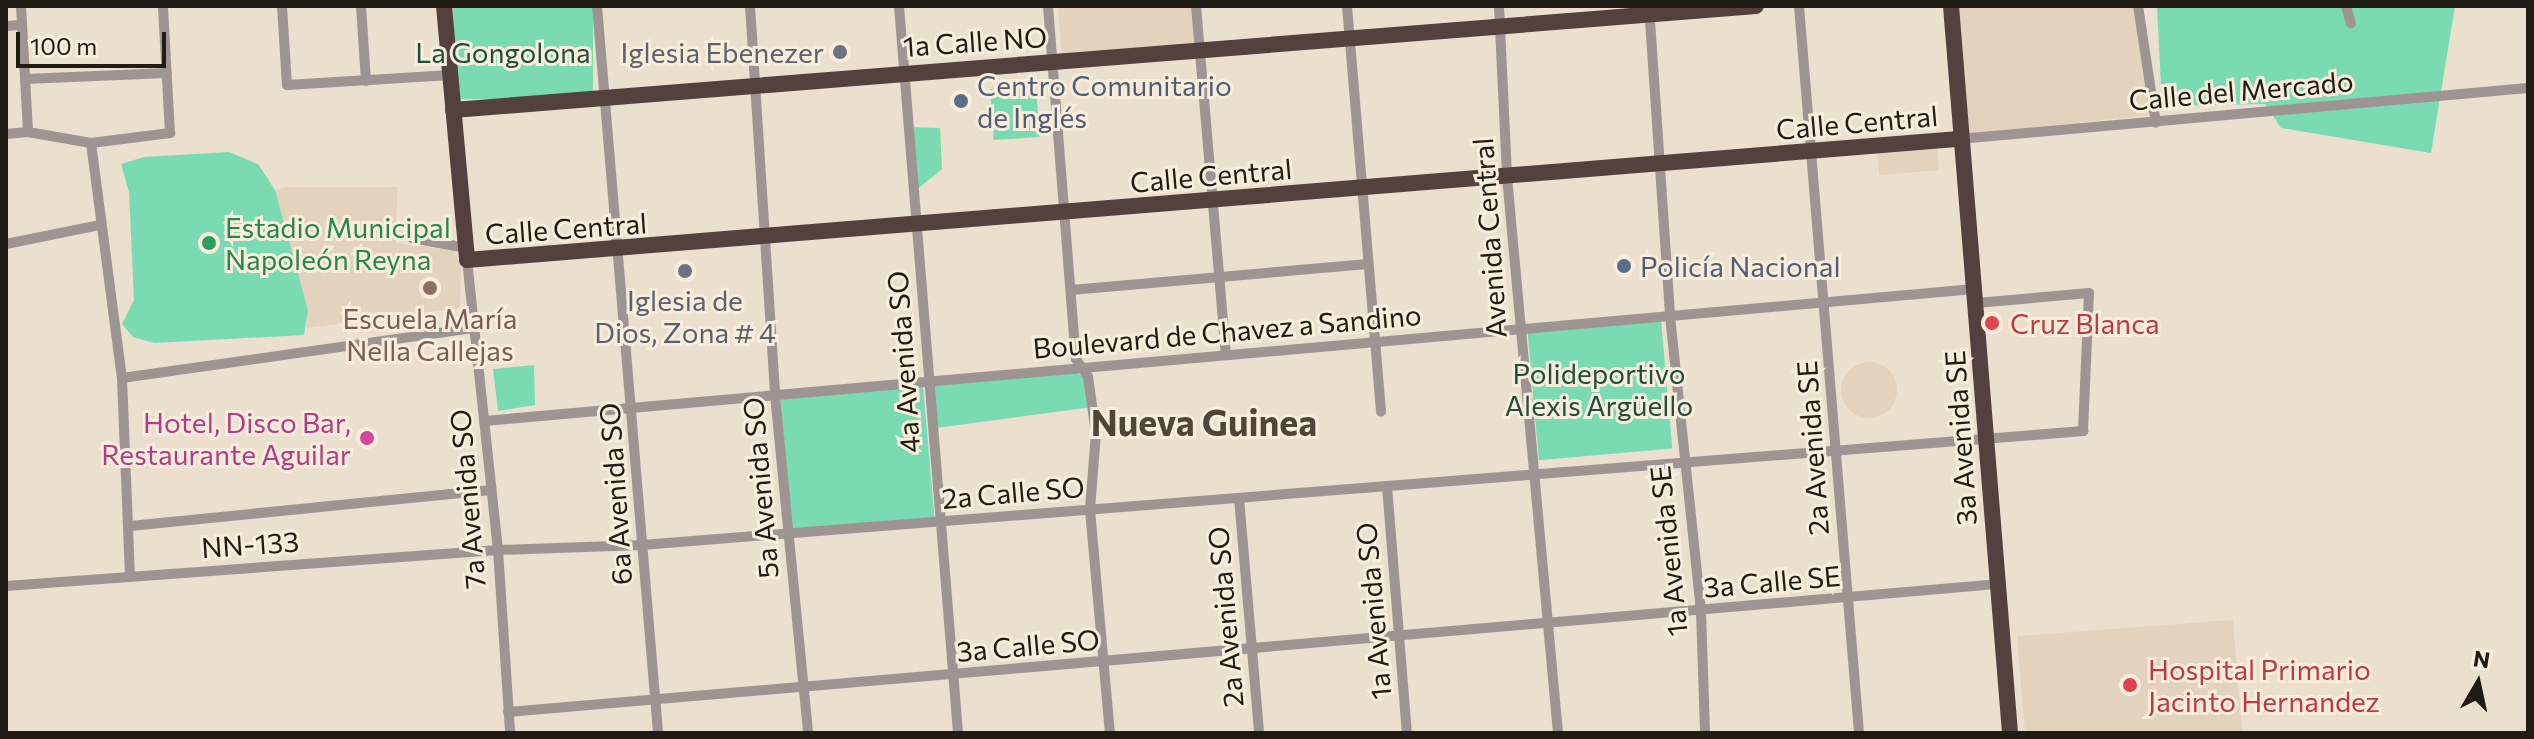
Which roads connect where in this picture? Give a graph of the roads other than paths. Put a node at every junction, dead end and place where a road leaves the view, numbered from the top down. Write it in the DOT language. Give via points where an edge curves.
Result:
graph roads {
  1 [pos="21,6"];
  2 [pos="163,6"];
  3 [pos="282,6"];
  4 [pos="361,6"];
  5 [pos="444,6"];
  6 [pos="597,6"];
  7 [pos="750,6"];
  8 [pos="899,6"];
  9 [pos="1048,6"];
  10 [pos="1196,6"];
  11 [pos="1347,6"];
  12 [pos="1499,6"];
  13 [pos="1756,6"];
  14 [pos="1799,6"];
  15 [pos="1951,6"];
  16 [pos="2138,6"];
  17 [pos="2346,6"];
  18 [pos="1650,10"];
  19 [pos="2351,23"];
  20 [pos="22,25"];
  21 [pos="6,26"];
  22 [pos="1500,26"];
  23 [pos="1349,38"];
  24 [pos="1200,49"];
  25 [pos="1053,61"];
  26 [pos="904,72"];
  27 [pos="167,73"];
  28 [pos="451,75"];
  29 [pos="25,79"];
  30 [pos="366,81"];
  31 [pos="756,84"];
  32 [pos="2528,88"];
  33 [pos="606,95"];
  34 [pos="453,110"];
  35 [pos="2156,123"];
  36 [pos="28,132"];
  37 [pos="6,134"];
  38 [pos="1959,139"];
  39 [pos="91,143"];
  40 [pos="1810,151"];
  41 [pos="1662,164"];
  42 [pos="1507,177"];
  43 [pos="1362,189"];
  44 [pos="1213,201"];
  45 [pos="1066,214"];
  46 [pos="99,225"];
  47 [pos="917,226"];
  48 [pos="412,238"];
  49 [pos="765,239"];
  50 [pos="6,244"];
  51 [pos="619,251"];
  52 [pos="467,254"];
  53 [pos="1368,264"];
  54 [pos="1219,277"];
  55 [pos="1071,290"];
  56 [pos="1975,296"];
  57 [pos="1825,302"];
  58 [pos="1670,316"];
  59 [pos="474,328"];
  60 [pos="1520,329"];
  61 [pos="1375,342"];
  62 [pos="1226,355"];
  63 [pos="1080,368"];
  64 [pos="122,378"];
  65 [pos="927,382"];
  66 [pos="775,395"];
  67 [pos="633,411"];
  68 [pos="1381,412"];
  69 [pos="484,421"];
  70 [pos="1985,438"];
  71 [pos="1836,450"];
  72 [pos="1683,462"];
  73 [pos="1532,474"];
  74 [pos="1387,486"];
  75 [pos="491,490"];
  76 [pos="1239,498"];
  77 [pos="1090,510"];
  78 [pos="939,522"];
  79 [pos="130,526"];
  80 [pos="789,534"];
  81 [pos="642,545"];
  82 [pos="498,550"];
  83 [pos="130,577"];
  84 [pos="1997,584"];
  85 [pos="6,586"];
  86 [pos="1847,598"];
  87 [pos="1701,611"];
  88 [pos="1551,625"];
  89 [pos="1399,638"];
  90 [pos="1252,650"];
  91 [pos="1104,662"];
  92 [pos="953,675"];
  93 [pos="804,687"];
  94 [pos="656,700"];
  95 [pos="508,712"];
  96 [pos="510,733"];
  97 [pos="658,733"];
  98 [pos="808,733"];
  99 [pos="958,733"];
  100 [pos="1110,733"];
  101 [pos="1259,733"];
  102 [pos="1407,733"];
  103 [pos="1558,733"];
  104 [pos="1705,733"];
  105 [pos="1859,733"];
  106 [pos="2010,733"];
  1 -- 20 [label="street"];
  2 -- 27 [label="street"];
  3 -- 30 [label="street" via="287,85"];
  4 -- 30 [label="street"];
  5 -- 28 [label="highway"];
  6 -- 33 [label="street, 6a Avenida SO"];
  7 -- 31 [label="street, 5a Avenida SO"];
  8 -- 26 [label="street, 4a Avenida SO"];
  9 -- 25 [label="street"];
  10 -- 24 [label="street"];
  11 -- 23 [label="street"];
  12 -- 22 [label="street, Avenida Central"];
  13 -- 18 [label="highway, 1a Calle NO"];
  14 -- 40 [label="street, 2a Avenida SE"];
  15 -- 38 [label="highway, 3a Avenida SE"];
  16 -- 35 [label="street"];
  17 -- 19 [label="street"];
  18 -- 22 [label="highway, 1a Calle NO"];
  18 -- 41 [label="street, 1a Avenida SE"];
  20 -- 21 [label="street"];
  20 -- 29 [label="street"];
  22 -- 23 [label="highway, 1a Calle NO"];
  22 -- 42 [label="street, Avenida Central"];
  23 -- 24 [label="highway, 1a Calle NO"];
  23 -- 43 [label="street"];
  24 -- 25 [label="highway, 1a Calle NO"];
  24 -- 44 [label="street"];
  25 -- 26 [label="highway, 1a Calle NO"];
  25 -- 45 [label="street"];
  26 -- 31 [label="highway, 1a Calle NO"];
  26 -- 47 [label="street, 4a Avenida SO"];
  27 -- 29 [label="street"];
  27 -- 39 [label="street" via="170,133"];
  28 -- 30 [label="street"];
  28 -- 34 [label="highway"];
  29 -- 36 [label="street"];
  31 -- 33 [label="highway, 1a Calle NO"];
  31 -- 49 [label="street, 5a Avenida SO"];
  32 -- 35 [label="street, Calle del Mercado"];
  33 -- 34 [label="highway, 1a Calle NO"];
  33 -- 51 [label="street, 6a Avenida SO"];
  34 -- 52 [label="highway"];
  35 -- 38 [label="street, Calle del Mercado"];
  36 -- 37 [label="street"];
  36 -- 39 [label="street"];
  38 -- 40 [label="highway, Calle Central"];
  38 -- 56 [label="highway, 3a Avenida SE"];
  39 -- 46 [label="street"];
  40 -- 41 [label="highway, Calle Central"];
  40 -- 57 [label="street, 2a Avenida SE"];
  41 -- 42 [label="highway, Calle Central"];
  41 -- 58 [label="street, 1a Avenida SE"];
  42 -- 43 [label="highway, Calle Central"];
  42 -- 60 [label="street, Avenida Central"];
  43 -- 44 [label="highway, Calle Central"];
  43 -- 53 [label="street"];
  44 -- 45 [label="highway, Calle Central"];
  44 -- 54 [label="street"];
  45 -- 47 [label="highway, Calle Central"];
  45 -- 55 [label="street"];
  46 -- 50 [label="street"];
  46 -- 64 [label="street"];
  47 -- 49 [label="highway, Calle Central"];
  47 -- 65 [label="street, 4a Avenida SO"];
  48 -- 52 [label="street"];
  49 -- 51 [label="highway, Calle Central"];
  49 -- 66 [label="street, 5a Avenida SO"];
  51 -- 52 [label="highway, Calle Central"];
  51 -- 67 [label="street, 6a Avenida SO"];
  52 -- 59 [label="street, 7a Avenida SO"];
  53 -- 54 [label="street"];
  53 -- 61 [label="street"];
  54 -- 55 [label="street"];
  54 -- 62 [label="street"];
  55 -- 63 [label="street"];
  56 -- 57 [label="street, Boulevard de Chavez a Sandino"];
  56 -- 70 [label="highway, 3a Avenida SE"];
  56 -- 70 [label="street, Boulevard de Chavez a Sandino" via="2089,293 2083,431"];
  57 -- 58 [label="street, Boulevard de Chavez a Sandino"];
  57 -- 71 [label="street, 2a Avenida SE"];
  58 -- 60 [label="street, Boulevard de Chavez a Sandino"];
  58 -- 72 [label="street, 1a Avenida SE"];
  59 -- 64 [label="street"];
  59 -- 69 [label="street, 7a Avenida SO"];
  60 -- 61 [label="street, Boulevard de Chavez a Sandino"];
  60 -- 73 [label="street, Avenida Central"];
  61 -- 62 [label="street, Boulevard de Chavez a Sandino"];
  61 -- 68 [label="street"];
  62 -- 63 [label="street, Boulevard de Chavez a Sandino"];
  63 -- 65 [label="street, Boulevard de Chavez a Sandino"];
  63 -- 77 [label="street" via="1088,377 1096,433"];
  64 -- 79 [label="street"];
  65 -- 66 [label="street, Boulevard de Chavez a Sandino"];
  65 -- 78 [label="street, 4a Avenida SO"];
  66 -- 67 [label="street, Boulevard de Chavez a Sandino"];
  66 -- 80 [label="street, 5a Avenida SO"];
  67 -- 69 [label="street, Boulevard de Chavez a Sandino"];
  67 -- 81 [label="street, 6a Avenida SO"];
  69 -- 75 [label="street, 7a Avenida SO"];
  70 -- 71 [label="street, 2a Calle SO"];
  70 -- 84 [label="highway, 3a Avenida SE"];
  71 -- 72 [label="street, 2a Calle SO"];
  71 -- 86 [label="street, 2a Avenida SE"];
  72 -- 73 [label="street, 2a Calle SO"];
  72 -- 87 [label="street, 1a Avenida SE"];
  73 -- 74 [label="street, 2a Calle SO"];
  73 -- 88 [label="street, Avenida Central"];
  74 -- 76 [label="street, 2a Calle SO"];
  74 -- 89 [label="street, 1a Avenida SO"];
  75 -- 79 [label="street"];
  75 -- 82 [label="street, 7a Avenida SO"];
  76 -- 77 [label="street, 2a Calle SO"];
  76 -- 90 [label="street, 2a Avenida SO"];
  77 -- 78 [label="street, 2a Calle SO"];
  77 -- 91 [label="street"];
  78 -- 80 [label="street, 2a Calle SO"];
  78 -- 92 [label="street, 4a Avenida SO"];
  79 -- 83 [label="street"];
  80 -- 81 [label="street, 2a Calle SO"];
  80 -- 93 [label="street, 5a Avenida SO"];
  81 -- 82 [label="street, 2a Calle SO"];
  81 -- 94 [label="street, 6a Avenida SO"];
  82 -- 83 [label="street, NN-133 / NN-133"];
  82 -- 95 [label="street, 7a Avenida SO"];
  83 -- 85 [label="street, NN-133 / NN-133"];
  84 -- 86 [label="street, 3a Calle SE"];
  84 -- 106 [label="highway, 3a Avenida SE"];
  86 -- 87 [label="street, 3a Calle SE"];
  86 -- 105 [label="street, 2a Avenida SE"];
  87 -- 88 [label="street, 3a Calle SE"];
  87 -- 104 [label="street, 1a Avenida SE"];
  88 -- 89 [label="street, 3a Calle SO"];
  88 -- 103 [label="street, Avenida Central"];
  89 -- 90 [label="street, 3a Calle SO"];
  89 -- 102 [label="street, 1a Avenida SO"];
  90 -- 91 [label="street, 3a Calle SO"];
  90 -- 101 [label="street, 2a Avenida SO"];
  91 -- 92 [label="street, 3a Calle SO"];
  91 -- 100 [label="street"];
  92 -- 93 [label="street, 3a Calle SO"];
  92 -- 99 [label="street, 4a Avenida SO"];
  93 -- 94 [label="street, 3a Calle SO"];
  93 -- 98 [label="street, 5a Avenida SO"];
  94 -- 95 [label="street, 3a Calle SO"];
  94 -- 97 [label="street, 6a Avenida SO"];
  95 -- 96 [label="street, 7a Avenida SO"];
}
